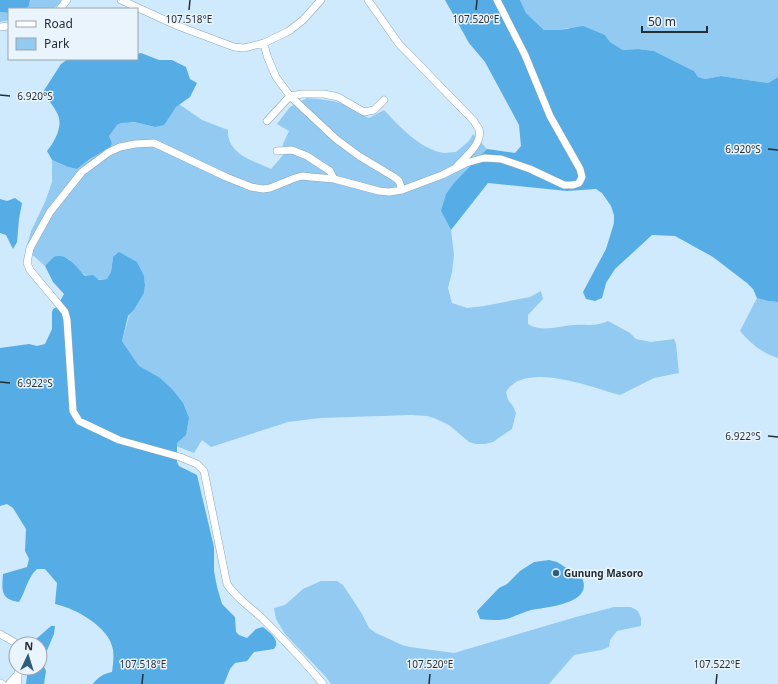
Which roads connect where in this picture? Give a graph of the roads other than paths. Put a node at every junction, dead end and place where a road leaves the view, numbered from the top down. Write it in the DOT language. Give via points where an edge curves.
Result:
graph roads {
  1 [pos="67,0"];
  2 [pos="121,0"];
  3 [pos="321,0"];
  4 [pos="368,0"];
  5 [pos="497,0"];
  6 [pos="61,8"];
  7 [pos="264,42"];
  8 [pos="290,96"];
  9 [pos="384,100"];
  10 [pos="267,121"];
  11 [pos="277,151"];
  12 [pos="452,170"];
  13 [pos="334,179"];
  14 [pos="402,190"];
  15 [pos="323,684"];
  1 -- 6 [label="street"];
  2 -- 7 [label="street" via="178,26 234,47 244,48"];
  3 -- 7 [label="street" via="289,32"];
  4 -- 12 [label="street" via="399,44 479,129 475,147"];
  5 -- 12 [label="street" via="525,55 550,116 582,177 579,183 564,185 501,159 484,158"];
  7 -- 8 [label="street" via="276,77"];
  8 -- 9 [label="street" via="324,94 338,97 364,112 374,110"];
  8 -- 10 [label="street"];
  8 -- 14 [label="street" via="336,139 399,181"];
  11 -- 13 [label="street" via="292,150 308,156 330,171"];
  12 -- 14 [label="street"];
  13 -- 14 [label="street" via="379,191"];
  13 -- 15 [label="street" via="302,176 263,189 226,177 154,143 120,147 82,172 50,212 30,248 27,263 65,312 73,411 79,421 119,440 180,457 197,464 204,471 227,584"];
}
